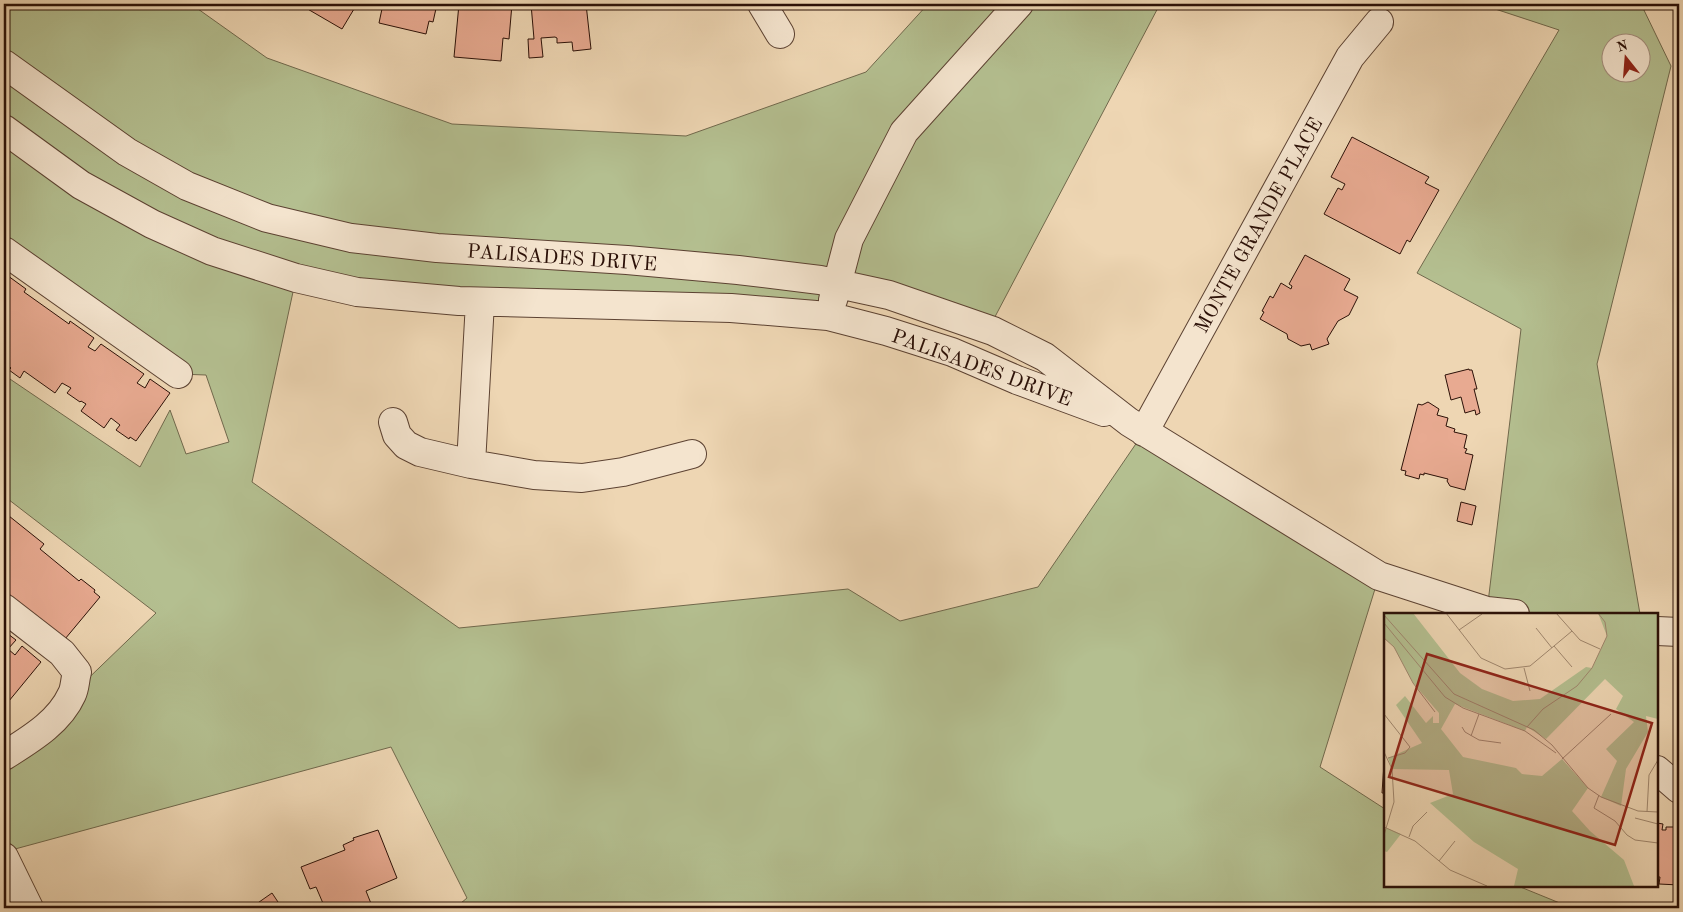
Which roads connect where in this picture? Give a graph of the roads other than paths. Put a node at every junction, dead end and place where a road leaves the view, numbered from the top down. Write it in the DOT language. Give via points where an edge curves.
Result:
graph roads {
  1 [pos="762,4"];
  2 [pos="1019,4"];
  3 [pos="1378,22"];
  4 [pos="780,34"];
  5 [pos="4,64"];
  6 [pos="4,129"];
  7 [pos="4,251"];
  8 [pos="839,284"];
  9 [pos="480,302"];
  10 [pos="828,316"];
  11 [pos="178,374"];
  12 [pos="393,422"];
  13 [pos="1137,427"];
  14 [pos="692,454"];
  15 [pos="471,464"];
  16 [pos="4,608"];
  17 [pos="1467,609"];
  18 [pos="1508,613"];
  19 [pos="1658,631"];
  20 [pos="1679,632"];
  21 [pos="4,756"];
  22 [pos="1658,771"];
  23 [pos="1679,789"];
  24 [pos="4,857"];
  25 [pos="29,908"];
  1 -- 4 [label="street"];
  2 -- 8 [label="street" via="904,132 849,239"];
  3 -- 13 [label="street, MONTE GRANDE PLACE" via="1350,56"];
  5 -- 8 [label="street, PALISADES DRIVE" via="127,152 187,186 267,218 350,238 438,248 738,270"];
  6 -- 9 [label="street, PALISADES DRIVE" via="81,185 212,252 296,278 357,292"];
  7 -- 11 [label="street"];
  8 -- 10 [label="street"];
  8 -- 13 [label="street, PALISADES DRIVE" via="888,295 993,331 1045,357"];
  9 -- 10 [label="street, PALISADES DRIVE" via="731,308"];
  9 -- 15 [label="street"];
  10 -- 13 [label="street, PALISADES DRIVE" via="952,352"];
  12 -- 15 [label="street" via="397,436 406,445 420,452"];
  13 -- 17 [label="street, PALISADES DRIVE" via="1379,576"];
  14 -- 15 [label="street" via="623,472 582,478 534,475"];
  16 -- 21 [label="street" via="62,653 77,672 72,694 57,718"];
  17 -- 18 [label="street, PALISADES DRIVE"];
  19 -- 20 [label="street"];
  22 -- 23 [label="street"];
  24 -- 25 [label="street"];
}
